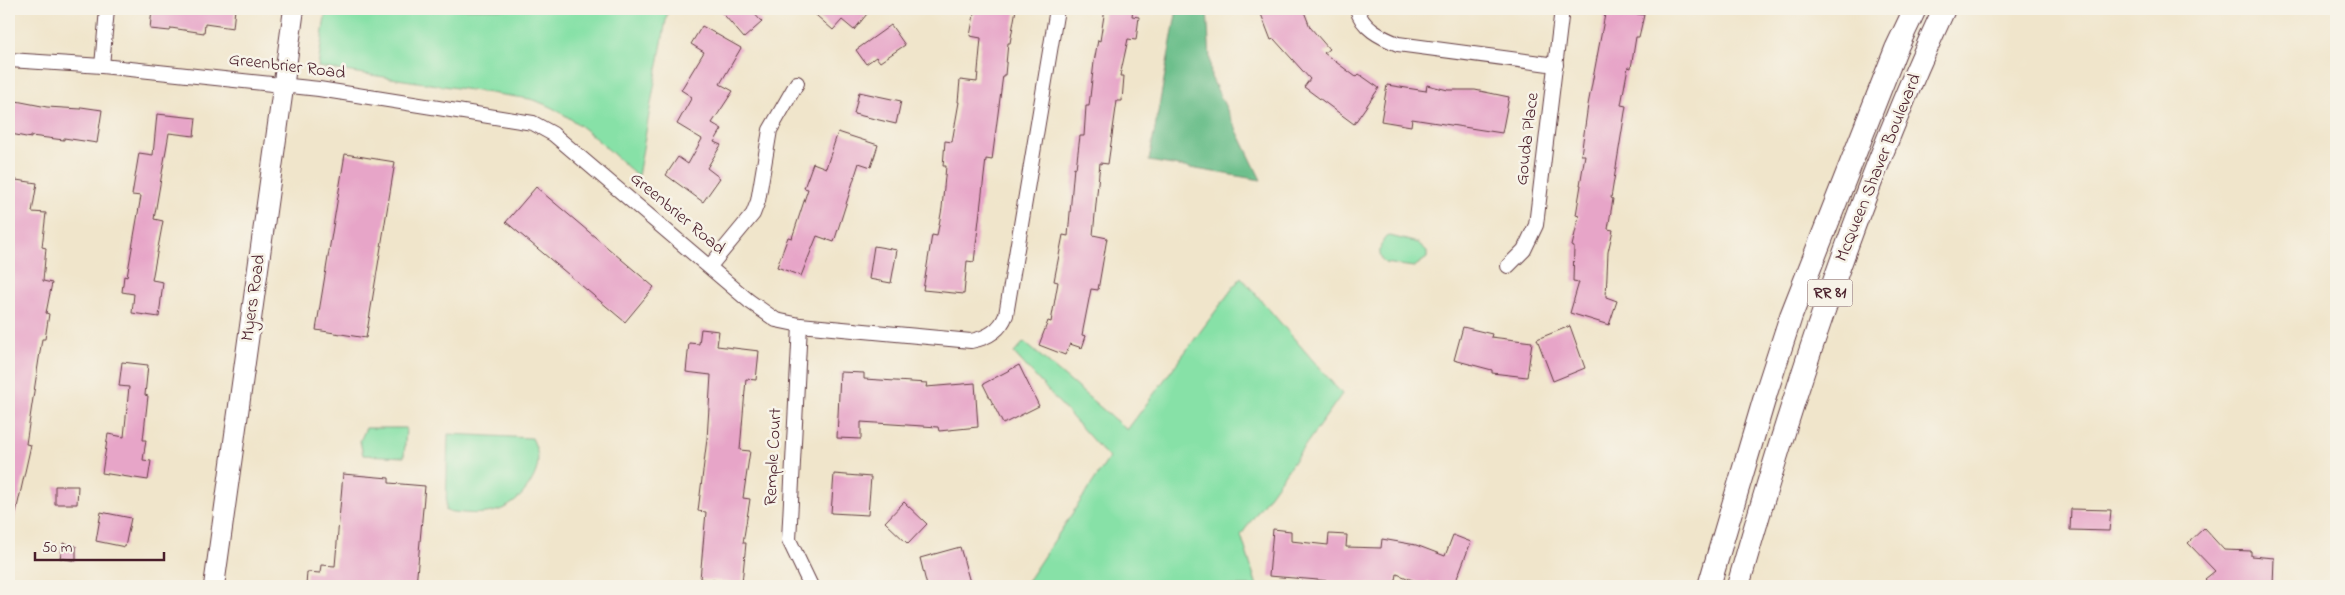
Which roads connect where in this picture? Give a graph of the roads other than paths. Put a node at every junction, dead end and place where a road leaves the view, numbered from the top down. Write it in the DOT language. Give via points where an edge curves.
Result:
graph roads {
  1 [pos="107,9"];
  2 [pos="294,9"];
  3 [pos="1057,9"];
  4 [pos="1357,9"];
  5 [pos="1562,9"];
  6 [pos="1915,9"];
  7 [pos="1944,9"];
  8 [pos="9,60"];
  9 [pos="1556,65"];
  10 [pos="102,66"];
  11 [pos="797,83"];
  12 [pos="283,85"];
  13 [pos="710,266"];
  14 [pos="1508,266"];
  15 [pos="800,325"];
  16 [pos="214,586"];
  17 [pos="811,586"];
  18 [pos="1709,586"];
  19 [pos="1738,586"];
  1 -- 10 [label="street"];
  2 -- 12 [label="main road, Myers Road"];
  3 -- 15 [label="street, Greenbrier Road" via="1003,324 989,335 971,341"];
  4 -- 9 [label="street" via="1367,27 1380,37 1398,44"];
  5 -- 9 [label="street, Gouda Place"];
  6 -- 18 [label="main road, McQueen Shaver Boulevard / RR 81" via="1791,316"];
  7 -- 19 [label="main road, McQueen Shaver Boulevard / RR 81" via="1868,190 1808,353"];
  8 -- 10 [label="street, Greenbrier Road"];
  9 -- 14 [label="street, Gouda Place" via="1536,225 1524,250"];
  10 -- 12 [label="street, Greenbrier Road"];
  11 -- 13 [label="street" via="770,130 753,214"];
  12 -- 13 [label="street, Greenbrier Road" via="533,123 553,134"];
  12 -- 16 [label="main road, Myers Road"];
  13 -- 15 [label="street, Greenbrier Road" via="762,312 776,320"];
  15 -- 17 [label="street, Remple Court" via="789,540"];
}
